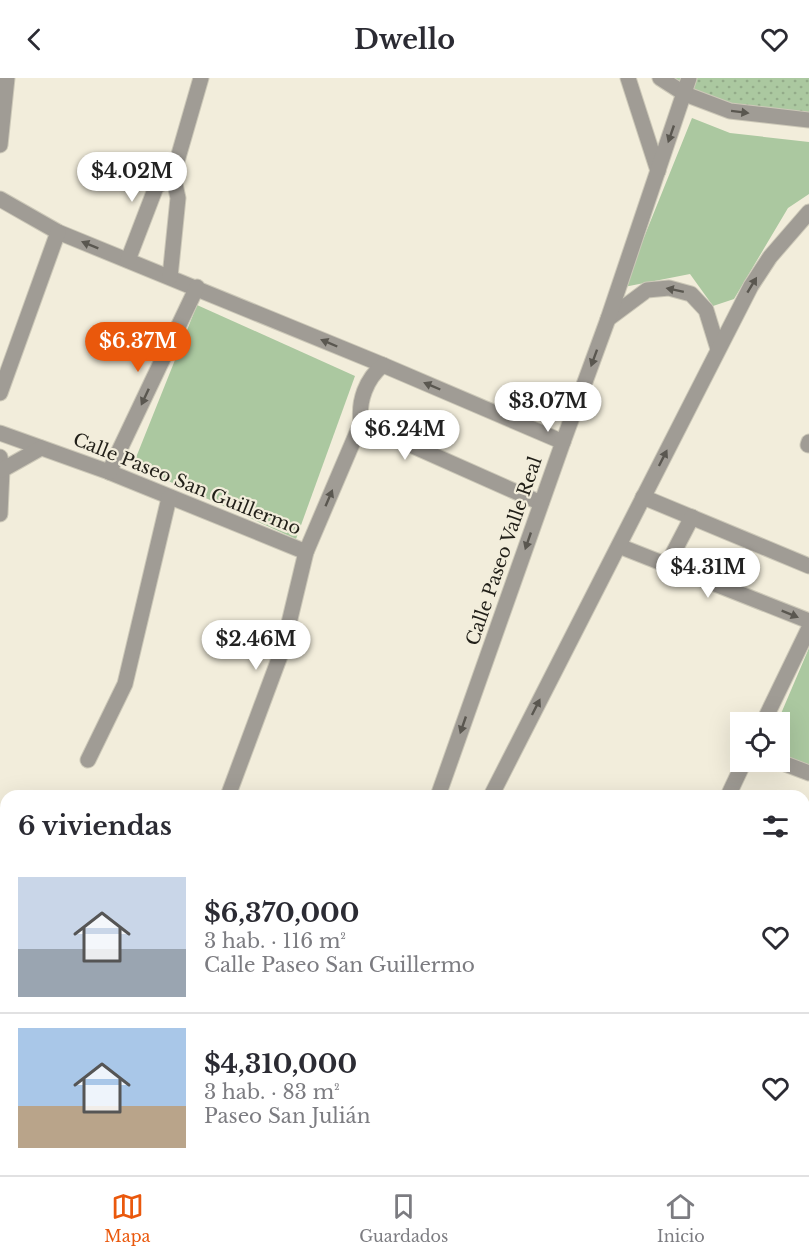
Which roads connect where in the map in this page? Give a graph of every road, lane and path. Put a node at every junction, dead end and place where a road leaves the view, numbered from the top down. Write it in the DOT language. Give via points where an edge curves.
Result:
graph roads {
  1 [pos="7,78"];
  2 [pos="201,78"];
  3 [pos="628,78"];
  4 [pos="660,78"];
  5 [pos="689,78"];
  6 [pos="685,94"];
  7 [pos="809,120"];
  8 [pos="0,145"];
  9 [pos="658,171"];
  10 [pos="173,175"];
  11 [pos="0,199"];
  12 [pos="809,212"];
  13 [pos="58,232"];
  14 [pos="128,260"];
  15 [pos="170,277"];
  16 [pos="196,287"];
  17 [pos="608,320"];
  18 [pos="718,349"];
  19 [pos="383,365"];
  20 [pos="0,393"];
  21 [pos="361,423"];
  22 [pos="0,433"];
  23 [pos="562,442"];
  24 [pos="41,448"];
  25 [pos="1,464"];
  26 [pos="109,472"];
  27 [pos="643,497"];
  28 [pos="169,498"];
  29 [pos="542,502"];
  30 [pos="0,514"];
  31 [pos="692,517"];
  32 [pos="619,546"];
  33 [pos="306,552"];
  34 [pos="668,565"];
  35 [pos="809,566"];
  36 [pos="809,621"];
  37 [pos="809,628"];
  38 [pos="768,712"];
  39 [pos="88,760"];
  40 [pos="790,766"];
  41 [pos="739,772"];
  42 [pos="809,773"];
  43 [pos="230,790"];
  44 [pos="440,790"];
  45 [pos="493,790"];
  46 [pos="731,790"];
  1 -- 8 [label="street"];
  2 -- 10 [label="street"];
  3 -- 9 [label="street"];
  4 -- 6 [label="street"];
  5 -- 6 [label="street, Calle Paseo Valle Real"];
  6 -- 7 [label="street, one-way" via="730,111"];
  6 -- 9 [label="street, Calle Paseo Valle Real, one-way"];
  9 -- 17 [label="street, Calle Paseo Valle Real"];
  10 -- 14 [label="street" via="156,188"];
  10 -- 15 [label="street" via="178,198"];
  11 -- 13 [label="street"];
  18 -- 12 [label="street, one-way" via="751,285"];
  14 -- 13 [label="street, one-way"];
  13 -- 20 [label="street"];
  14 -- 15 [label="street"];
  15 -- 16 [label="street"];
  19 -- 16 [label="street, one-way"];
  16 -- 26 [label="street, one-way"];
  18 -- 17 [label="street, one-way" via="706,310 691,294 669,288 647,290"];
  17 -- 23 [label="street, Calle Paseo Valle Real, one-way"];
  27 -- 18 [label="street, one-way"];
  19 -- 21 [label="street, Calle Paseo San Guillermo" via="366,386"];
  23 -- 19 [label="street, one-way"];
  21 -- 29 [label="street"];
  33 -- 21 [label="street, Calle Paseo San Guillermo, one-way"];
  22 -- 24 [label="street, Calle Paseo San Guillermo"];
  23 -- 29 [label="street, Calle Paseo Valle Real"];
  24 -- 25 [label="street"];
  24 -- 26 [label="street, Calle Paseo San Guillermo"];
  25 -- 30 [label="street"];
  26 -- 28 [label="street, Calle Paseo San Guillermo"];
  27 -- 31 [label="street"];
  27 -- 32 [label="street"];
  28 -- 33 [label="street, Calle Paseo San Guillermo"];
  28 -- 39 [label="street" via="125,684"];
  29 -- 44 [label="street, Calle Paseo Valle Real, one-way"];
  31 -- 34 [label="street"];
  31 -- 35 [label="street"];
  32 -- 34 [label="street"];
  45 -- 32 [label="street, one-way"];
  33 -- 43 [label="street" via="283,648"];
  34 -- 36 [label="street, one-way"];
  37 -- 38 [label="street"];
  40 -- 42 [label="street"];
  41 -- 46 [label="street"];
}
